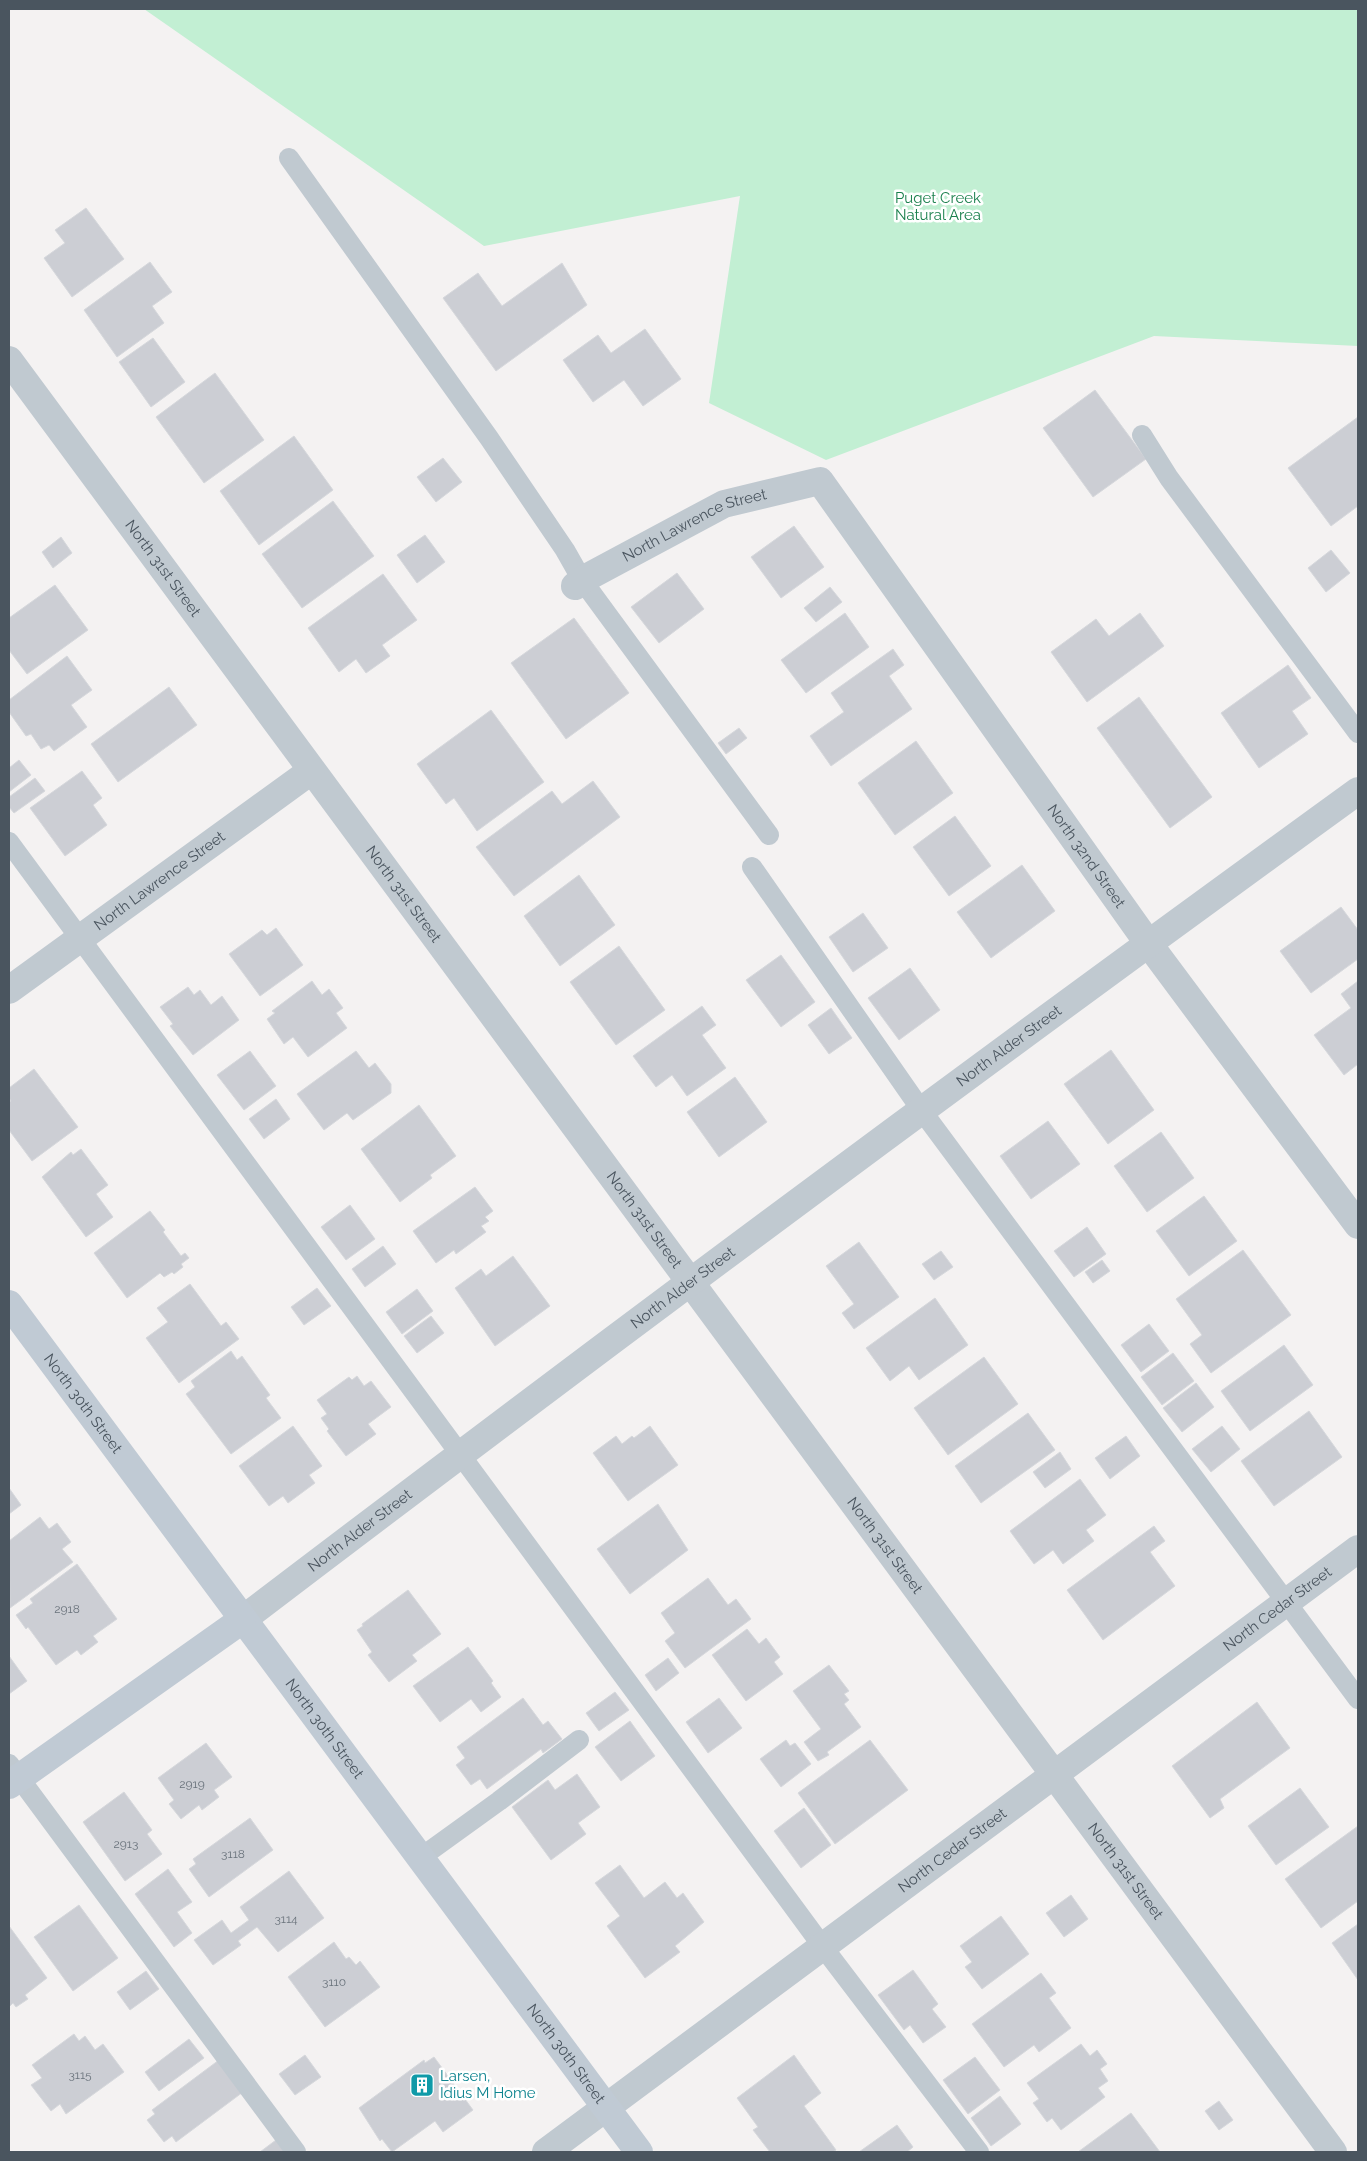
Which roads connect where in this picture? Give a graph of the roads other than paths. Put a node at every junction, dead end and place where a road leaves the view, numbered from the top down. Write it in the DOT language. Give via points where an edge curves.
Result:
graph roads {
  1 [pos="289,158"];
  2 [pos="9,360"];
  3 [pos="1142,435"];
  4 [pos="820,481"];
  5 [pos="579,583"];
  6 [pos="1358,733"];
  7 [pos="311,771"];
  8 [pos="1358,791"];
  9 [pos="769,835"];
  10 [pos="9,842"];
  11 [pos="752,867"];
  12 [pos="80,938"];
  13 [pos="1148,943"];
  14 [pos="9,990"];
  15 [pos="922,1111"];
  16 [pos="1358,1225"];
  17 [pos="690,1283"];
  18 [pos="9,1304"];
  19 [pos="460,1456"];
  20 [pos="1358,1549"];
  21 [pos="1286,1602"];
  22 [pos="242,1620"];
  23 [pos="1358,1699"];
  24 [pos="579,1740"];
  25 [pos="12,1776"];
  26 [pos="1053,1776"];
  27 [pos="420,1858"];
  28 [pos="823,1947"];
  29 [pos="606,2108"];
  30 [pos="296,2152"];
  31 [pos="546,2152"];
  32 [pos="640,2152"];
  33 [pos="979,2152"];
  34 [pos="1333,2152"];
  1 -- 5 [label="lane" via="489,438 565,550"];
  2 -- 7 [label="street, North 31st Street"];
  3 -- 6 [label="lane" via="1169,478"];
  4 -- 5 [label="street, North Lawrence Street" via="724,504"];
  4 -- 13 [label="street, North 32nd Street"];
  5 -- 9 [label="lane"];
  7 -- 12 [label="street, North Lawrence Street"];
  7 -- 17 [label="street, North 31st Street"];
  8 -- 13 [label="street, North Alder Street"];
  10 -- 12 [label="lane"];
  11 -- 15 [label="lane"];
  12 -- 14 [label="street, North Lawrence Street"];
  12 -- 19 [label="lane"];
  13 -- 15 [label="street, North Alder Street"];
  13 -- 16 [label="street, North 32nd Street"];
  15 -- 17 [label="street, North Alder Street"];
  15 -- 21 [label="lane"];
  17 -- 19 [label="street, North Alder Street"];
  17 -- 26 [label="street, North 31st Street"];
  18 -- 22 [label="main road, North 30th Street"];
  19 -- 22 [label="street, North Alder Street"];
  19 -- 28 [label="lane"];
  20 -- 21 [label="street, North Cedar Street"];
  21 -- 23 [label="lane"];
  21 -- 26 [label="street, North Cedar Street"];
  22 -- 25 [label="main road, North Alder Street"];
  22 -- 27 [label="main road, North 30th Street"];
  24 -- 27 [label="lane"];
  25 -- 30 [label="lane"];
  26 -- 28 [label="street, North Cedar Street"];
  26 -- 34 [label="street, North 31st Street"];
  27 -- 29 [label="main road, North 30th Street"];
  28 -- 29 [label="street, North Cedar Street"];
  28 -- 33 [label="lane"];
  29 -- 31 [label="street, North Cedar Street"];
  29 -- 32 [label="main road, North 30th Street"];
}
